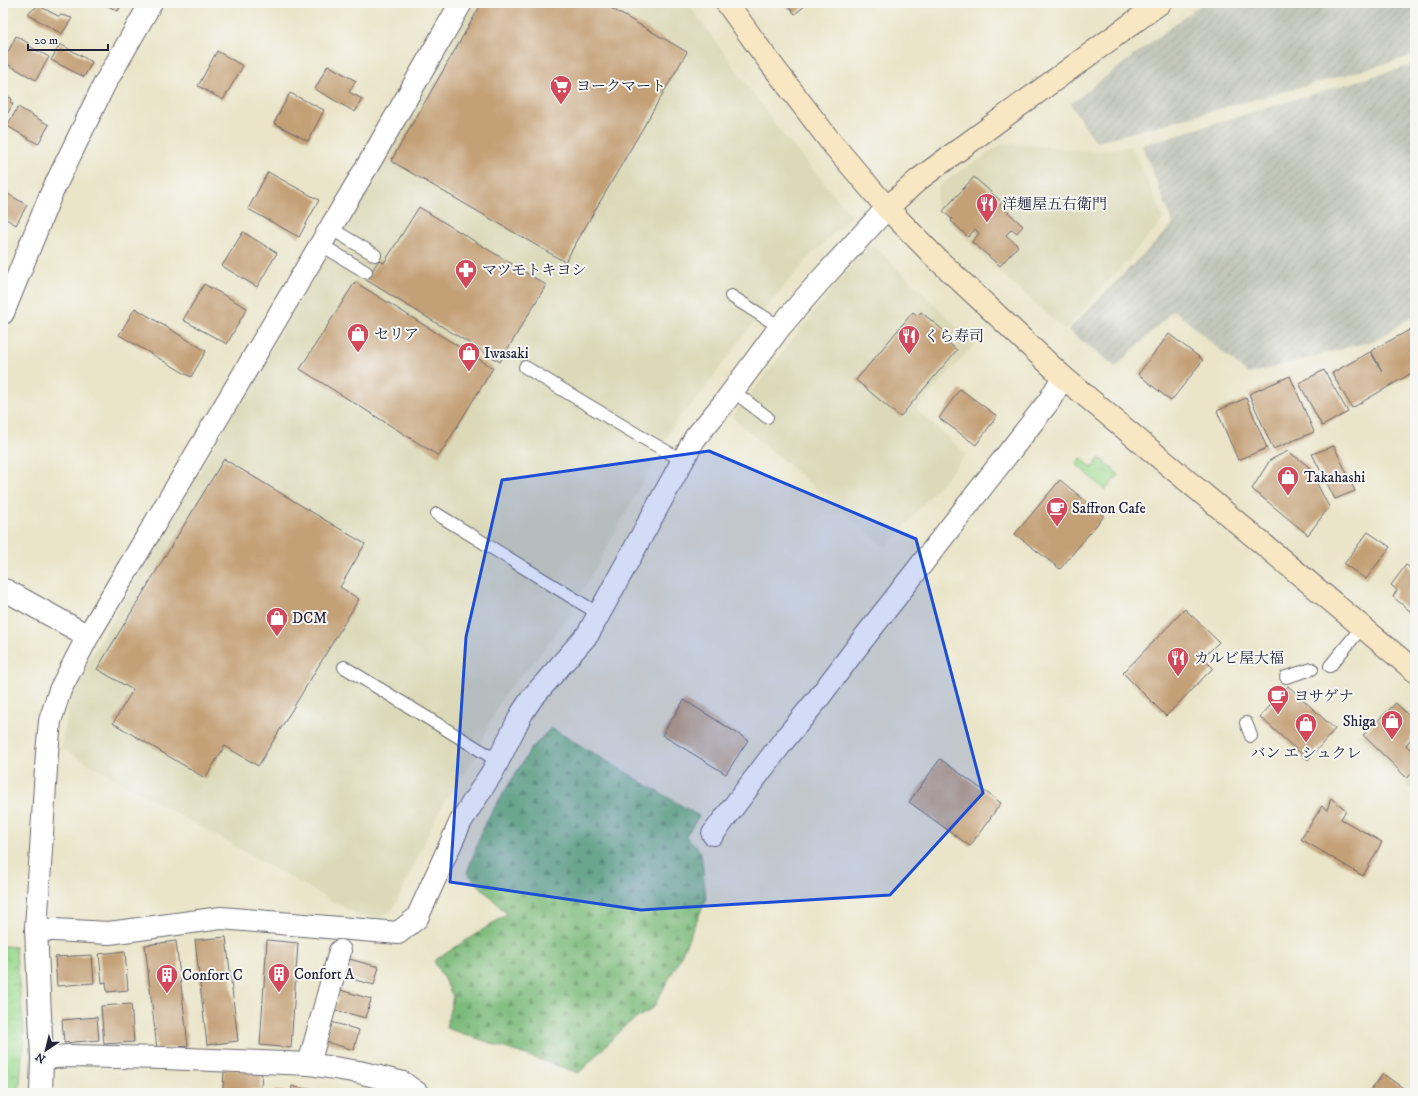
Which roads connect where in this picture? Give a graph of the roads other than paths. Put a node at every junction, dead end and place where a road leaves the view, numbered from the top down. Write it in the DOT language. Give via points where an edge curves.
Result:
graph roads {
  1 [pos="151,3"];
  2 [pos="461,3"];
  3 [pos="727,3"];
  4 [pos="1160,3"];
  5 [pos="887,208"];
  6 [pos="325,236"];
  7 [pos="375,255"];
  8 [pos="366,272"];
  9 [pos="731,296"];
  10 [pos="3,313"];
  11 [pos="780,327"];
  12 [pos="525,367"];
  13 [pos="1063,377"];
  14 [pos="733,390"];
  15 [pos="767,417"];
  16 [pos="682,460"];
  17 [pos="436,514"];
  18 [pos="3,590"];
  19 [pos="599,614"];
  20 [pos="1362,627"];
  21 [pos="88,636"];
  22 [pos="1330,666"];
  23 [pos="344,667"];
  24 [pos="1312,669"];
  25 [pos="1415,671"];
  26 [pos="1286,677"];
  27 [pos="1246,723"];
  28 [pos="1251,736"];
  29 [pos="498,761"];
  30 [pos="713,834"];
  31 [pos="36,929"];
  32 [pos="340,951"];
  33 [pos="42,1058"];
  34 [pos="309,1064"];
  35 [pos="375,1085"];
  36 [pos="41,1093"];
  37 [pos="417,1093"];
  1 -- 10 [label="street" via="104,85 51,194"];
  2 -- 6 [label="street"];
  3 -- 5 [label="street" via="794,95"];
  4 -- 5 [label="street" via="918,180"];
  5 -- 11 [label="street"];
  5 -- 13 [label="street" via="935,258"];
  6 -- 7 [label="lane"];
  6 -- 8 [label="lane"];
  6 -- 21 [label="street"];
  9 -- 11 [label="lane"];
  11 -- 14 [label="street"];
  12 -- 16 [label="lane"];
  13 -- 20 [label="street"];
  13 -- 30 [label="street" via="1050,401"];
  14 -- 15 [label="lane"];
  14 -- 16 [label="street" via="694,438"];
  16 -- 19 [label="street"];
  17 -- 19 [label="lane"];
  18 -- 21 [label="street"];
  19 -- 29 [label="street" via="588,634 532,698"];
  20 -- 22 [label="lane"];
  20 -- 25 [label="street"];
  21 -- 31 [label="street" via="60,690 50,721"];
  23 -- 29 [label="lane"];
  24 -- 26 [label="lane"];
  27 -- 28 [label="lane"];
  29 -- 31 [label="street" via="461,822 417,918 398,933 221,918 109,933"];
  31 -- 33 [label="street"];
  32 -- 34 [label="street"];
  33 -- 34 [label="street" via="164,1058"];
  33 -- 36 [label="street"];
  34 -- 35 [label="street" via="359,1072"];
  35 -- 37 [label="street" via="403,1083"];
}
